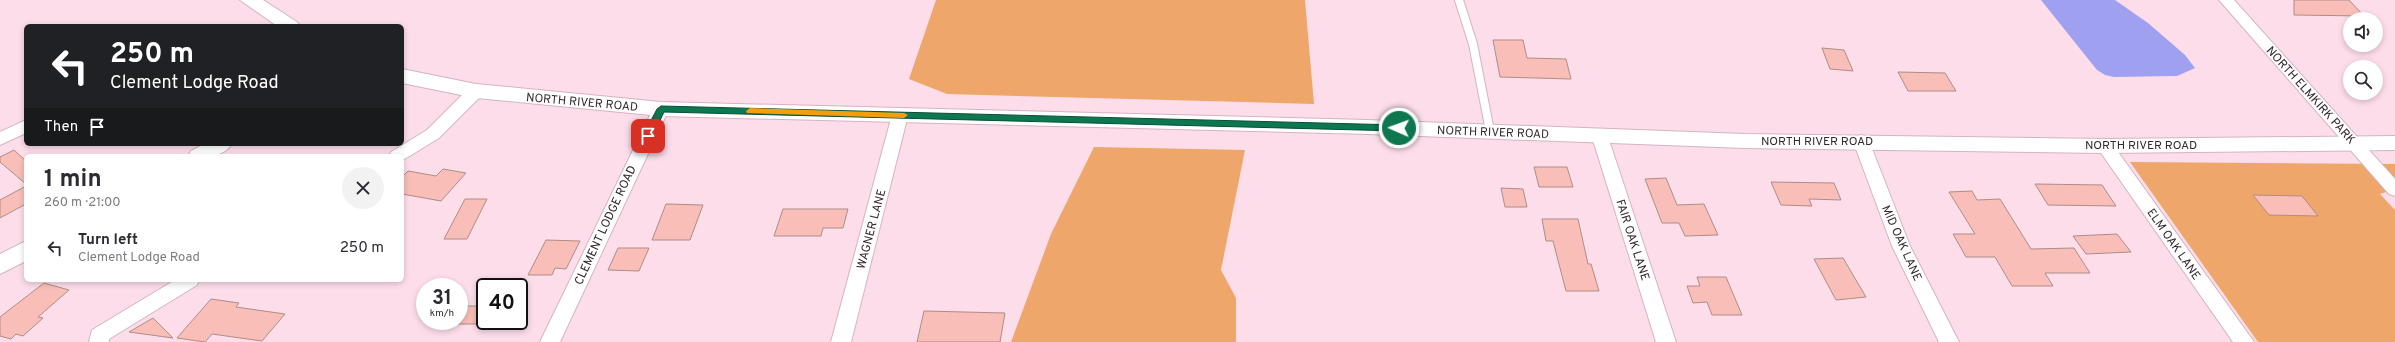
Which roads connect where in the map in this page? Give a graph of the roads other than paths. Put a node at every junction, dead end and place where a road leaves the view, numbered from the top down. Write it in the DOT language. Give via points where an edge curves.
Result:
graph roads {
  1 [pos="250,0"];
  2 [pos="1459,0"];
  3 [pos="2226,0"];
  4 [pos="287,24"];
  5 [pos="404,76"];
  6 [pos="476,91"];
  7 [pos="661,109"];
  8 [pos="900,115"];
  9 [pos="24,127"];
  10 [pos="1490,131"];
  11 [pos="1600,137"];
  12 [pos="0,139"];
  13 [pos="1861,141"];
  14 [pos="2353,142"];
  15 [pos="2395,144"];
  16 [pos="217,146"];
  17 [pos="2105,146"];
  18 [pos="203,154"];
  19 [pos="400,154"];
  20 [pos="2395,190"];
  21 [pos="24,251"];
  22 [pos="0,265"];
  23 [pos="187,282"];
  24 [pos="99,342"];
  25 [pos="550,342"];
  26 [pos="841,342"];
  27 [pos="1666,342"];
  28 [pos="1949,342"];
  29 [pos="2244,342"];
  1 -- 4 [label="street"];
  2 -- 10 [label="lane" via="1473,44"];
  3 -- 14 [label="street, NORTH ELMKIRK PARK"];
  5 -- 6 [label="street, NORTH RIVER ROAD"];
  6 -- 7 [label="street, NORTH RIVER ROAD"];
  6 -- 19 [label="street" via="434,134"];
  7 -- 8 [label="street, NORTH RIVER ROAD"];
  7 -- 25 [label="street, CLEMENT LODGE ROAD"];
  8 -- 10 [label="street, NORTH RIVER ROAD"];
  8 -- 26 [label="street, WAGNER LANE"];
  9 -- 12 [label="street"];
  10 -- 11 [label="street, NORTH RIVER ROAD"];
  11 -- 13 [label="street, NORTH RIVER ROAD"];
  11 -- 27 [label="street, FAIR OAK LANE"];
  13 -- 17 [label="street, NORTH RIVER ROAD"];
  13 -- 28 [label="street, MID OAK LANE" via="1901,246"];
  14 -- 15 [label="street, NORTH RIVER ROAD"];
  14 -- 17 [label="street, NORTH RIVER ROAD"];
  14 -- 20 [label="street, NORTH ELMKIRK PARK"];
  16 -- 18 [label="street"];
  17 -- 29 [label="street, ELM OAK LANE"];
  21 -- 22 [label="street"];
  23 -- 24 [label="street" via="98,335"];
}
